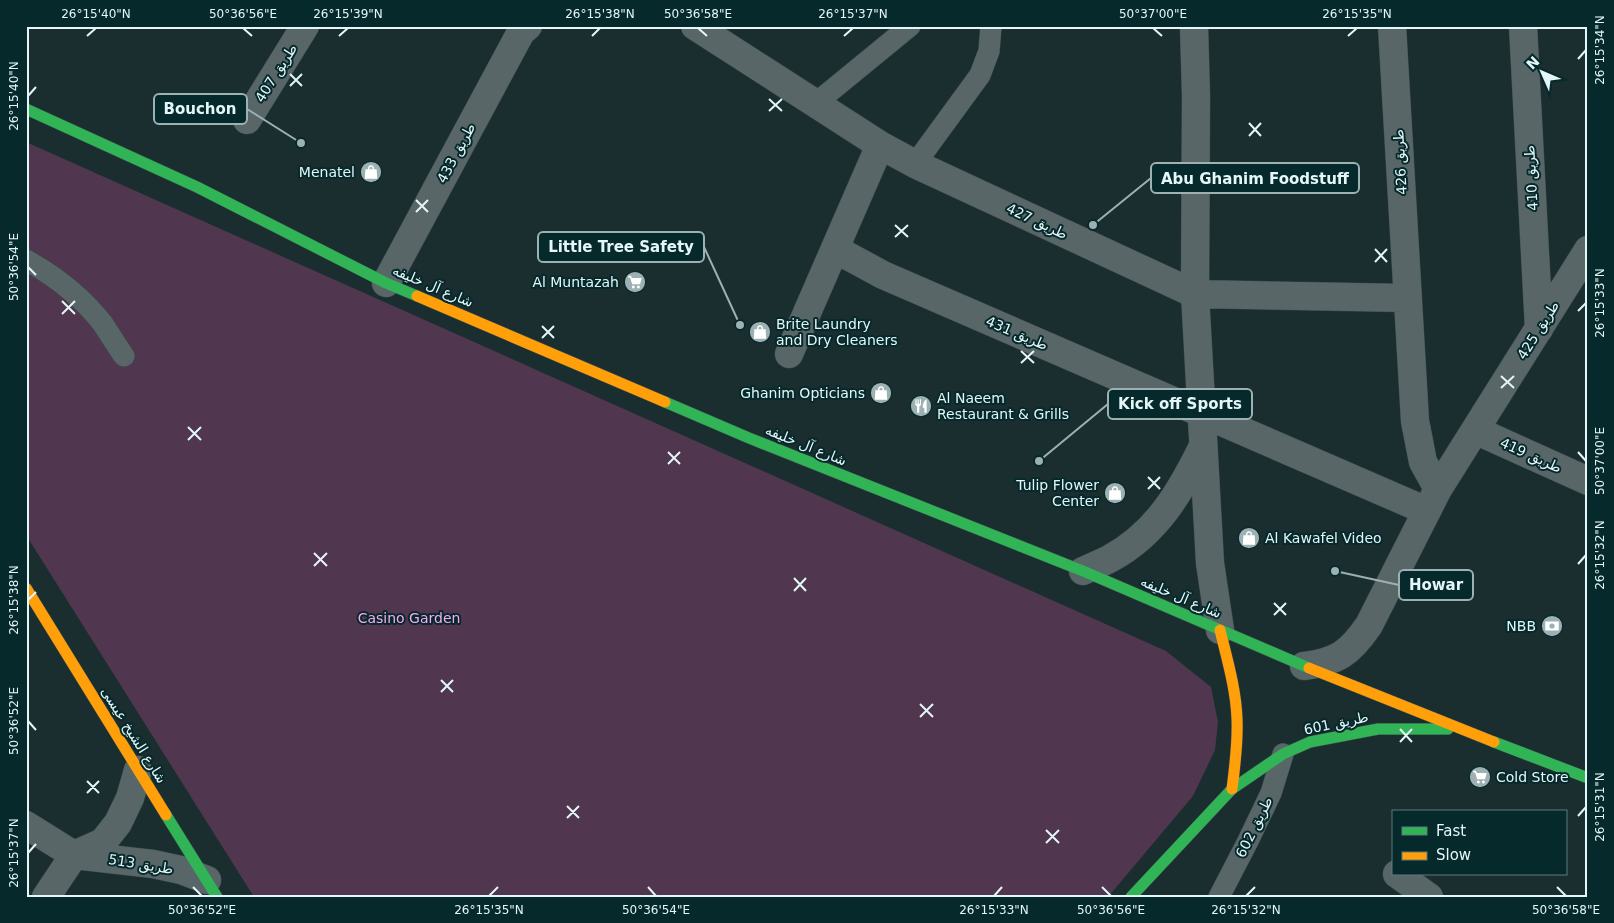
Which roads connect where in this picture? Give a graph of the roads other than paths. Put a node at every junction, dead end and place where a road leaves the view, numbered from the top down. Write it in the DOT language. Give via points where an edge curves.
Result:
graph roads {
  1 [pos="305,26"];
  2 [pos="528,26"];
  3 [pos="696,26"];
  4 [pos="910,26"];
  5 [pos="991,26"];
  6 [pos="1194,26"];
  7 [pos="1392,26"];
  8 [pos="1524,26"];
  9 [pos="816,103"];
  10 [pos="26,108"];
  11 [pos="246,120"];
  12 [pos="880,144"];
  13 [pos="915,164"];
  14 [pos="835,249"];
  15 [pos="1588,250"];
  16 [pos="26,260"];
  17 [pos="386,283"];
  18 [pos="1195,294"];
  19 [pos="1407,298"];
  20 [pos="1539,329"];
  21 [pos="789,354"];
  22 [pos="124,356"];
  23 [pos="1202,412"];
  24 [pos="1474,430"];
  25 [pos="1204,445"];
  26 [pos="1588,480"];
  27 [pos="1432,500"];
  28 [pos="1083,571"];
  29 [pos="26,588"];
  30 [pos="1220,630"];
  31 [pos="1304,666"];
  32 [pos="1460,729"];
  33 [pos="1283,754"];
  34 [pos="138,770"];
  35 [pos="1588,778"];
  36 [pos="1232,789"];
  37 [pos="26,825"];
  38 [pos="74,856"];
  39 [pos="1400,876"];
  40 [pos="212,889"];
  41 [pos="46,897"];
  42 [pos="1131,897"];
  43 [pos="1219,897"];
  44 [pos="1429,897"];
  1 -- 11 [label="street, طريق 407"];
  2 -- 17 [label="street, طريق 433" via="521,32"];
  3 -- 9 [label="street"];
  4 -- 9 [label="lane"];
  5 -- 13 [label="lane" via="989,51 980,75"];
  6 -- 18 [label="street"];
  7 -- 19 [label="street, طريق 426"];
  8 -- 20 [label="street, طريق 410"];
  9 -- 12 [label="street"];
  10 -- 17 [label="street, شارع آل خليفه" via="197,187"];
  12 -- 13 [label="street, طريق 427"];
  12 -- 14 [label="street"];
  13 -- 18 [label="street, طريق 427"];
  14 -- 21 [label="street"];
  14 -- 23 [label="street, طريق 431" via="883,275"];
  15 -- 20 [label="street, طريق 425"];
  16 -- 22 [label="lane" via="74,294 102,323"];
  17 -- 28 [label="street, شارع آل خليفه" via="749,438"];
  18 -- 19 [label="street"];
  18 -- 23 [label="street"];
  19 -- 27 [label="street, طريق 426" via="1417,440"];
  20 -- 24 [label="street, طريق 425"];
  23 -- 25 [label="street"];
  23 -- 27 [label="street"];
  24 -- 26 [label="street, طريق 419"];
  24 -- 27 [label="street, طريق 425"];
  25 -- 28 [label="street" via="1167,510 1142,537 1112,558"];
  25 -- 30 [label="street" via="1210,563"];
  27 -- 31 [label="street, طريق 425" via="1358,642 1324,664"];
  28 -- 30 [label="street, شارع آل خليفه"];
  29 -- 34 [label="street, شارع الشيخ عيسى"];
  30 -- 31 [label="street, شارع آل خليفه"];
  30 -- 36 [label="street" via="1236,707 1237,748"];
  31 -- 32 [label="street, شارع آل خليفه"];
  32 -- 33 [label="street, طريق 601" via="1378,729 1310,742"];
  32 -- 35 [label="street, شارع آل خليفه"];
  33 -- 36 [label="street, طريق 601"];
  33 -- 43 [label="lane, طريق 602" via="1271,792"];
  34 -- 38 [label="street, طريق 513" via="130,798 113,830 104,842"];
  34 -- 40 [label="street, شارع الشيخ عيسى"];
  36 -- 42 [label="street, طريق 601"];
  37 -- 38 [label="street"];
  38 -- 40 [label="street, طريق 513" via="181,870"];
  38 -- 41 [label="street"];
  39 -- 44 [label="street"];
}
